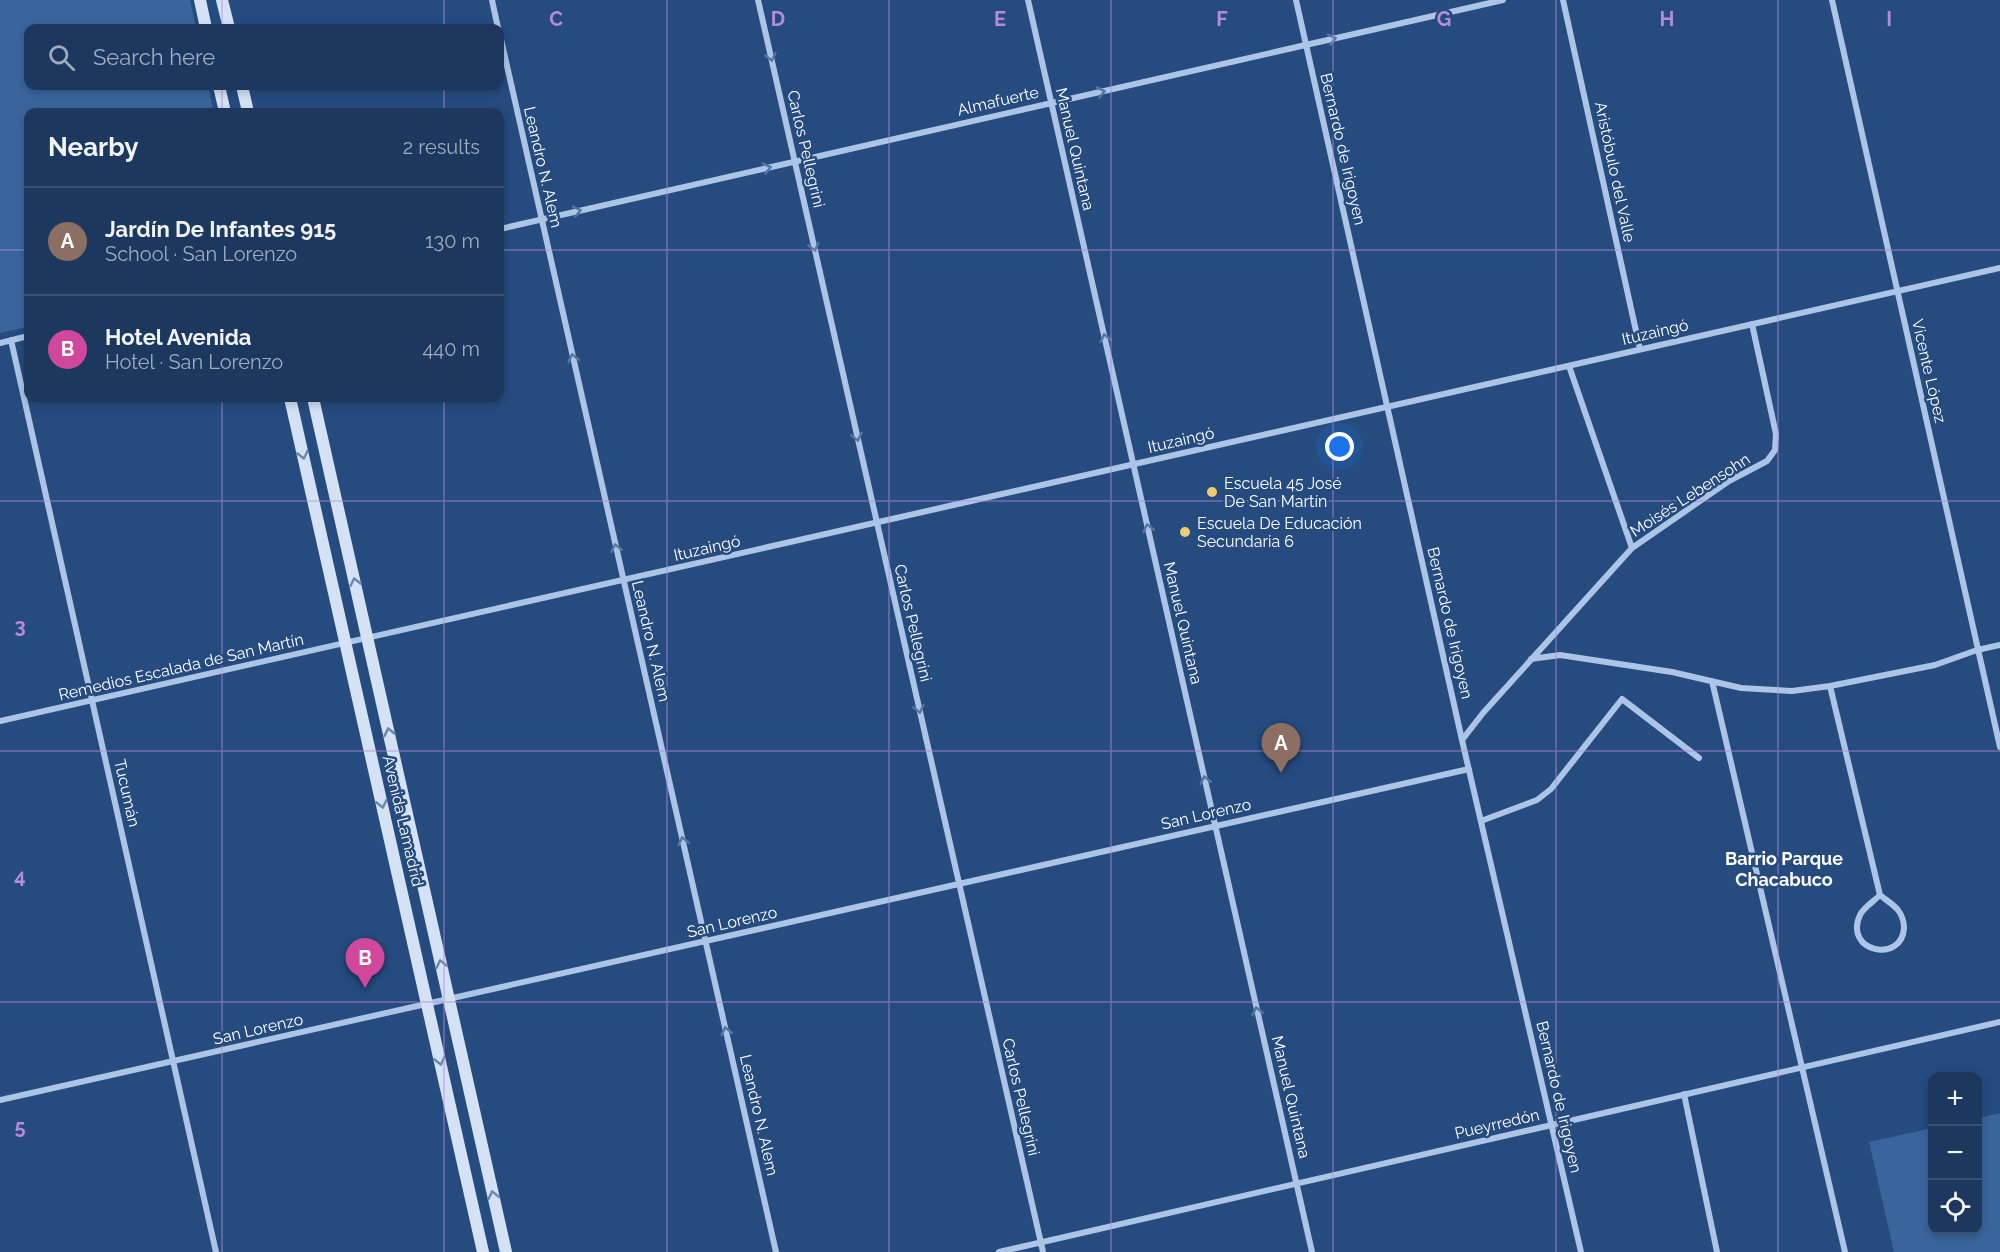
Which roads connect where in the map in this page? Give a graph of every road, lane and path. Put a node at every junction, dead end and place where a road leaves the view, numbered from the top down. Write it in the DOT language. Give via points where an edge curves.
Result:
graph roads {
  1 [pos="200,0"];
  2 [pos="222,0"];
  3 [pos="492,0"];
  4 [pos="758,0"];
  5 [pos="1028,0"];
  6 [pos="1296,0"];
  7 [pos="1503,0"];
  8 [pos="1563,0"];
  9 [pos="1832,0"];
  10 [pos="205,24"];
  11 [pos="228,24"];
  12 [pos="497,24"];
  13 [pos="1306,45"];
  14 [pos="504,53"];
  15 [pos="220,90"];
  16 [pos="243,90"];
  17 [pos="1051,103"];
  18 [pos="224,108"];
  19 [pos="247,108"];
  20 [pos="795,162"];
  21 [pos="541,219"];
  22 [pos="504,228"];
  23 [pos="2000,268"];
  24 [pos="1897,291"];
  25 [pos="1752,324"];
  26 [pos="24,337"];
  27 [pos="11,340"];
  28 [pos="0,343"];
  29 [pos="1640,350"];
  30 [pos="1569,366"];
  31 [pos="24,398"];
  32 [pos="25,402"];
  33 [pos="291,402"];
  34 [pos="314,402"];
  35 [pos="1388,407"];
  36 [pos="1134,465"];
  37 [pos="877,523"];
  38 [pos="1632,548"];
  39 [pos="623,581"];
  40 [pos="368,639"];
  41 [pos="346,644"];
  42 [pos="2000,645"];
  43 [pos="1977,650"];
  44 [pos="1531,659"];
  45 [pos="1712,681"];
  46 [pos="1830,686"];
  47 [pos="92,701"];
  48 [pos="0,721"];
  49 [pos="1462,740"];
  50 [pos="2000,747"];
  51 [pos="1699,758"];
  52 [pos="1469,769"];
  53 [pos="1481,821"];
  54 [pos="1216,826"];
  55 [pos="959,884"];
  56 [pos="1880,895"];
  57 [pos="705,942"];
  58 [pos="449,1000"];
  59 [pos="427,1004"];
  60 [pos="2000,1022"];
  61 [pos="173,1062"];
  62 [pos="1802,1068"];
  63 [pos="1684,1094"];
  64 [pos="0,1100"];
  65 [pos="1552,1125"];
  66 [pos="1297,1184"];
  67 [pos="1040,1242"];
  68 [pos="216,1252"];
  69 [pos="483,1252"];
  70 [pos="506,1252"];
  71 [pos="776,1252"];
  72 [pos="999,1252"];
  73 [pos="1043,1252"];
  74 [pos="1312,1252"];
  75 [pos="1581,1252"];
  76 [pos="1717,1252"];
  77 [pos="1845,1252"];
  1 -- 10 [label="main road"];
  2 -- 11 [label="main road"];
  3 -- 12 [label="street"];
  4 -- 20 [label="street, Carlos Pellegrini, one-way"];
  5 -- 17 [label="street, Manuel Quintana"];
  6 -- 13 [label="street, Bernardo de Irigoyen"];
  13 -- 7 [label="street, Almafuerte, one-way"];
  8 -- 29 [label="street, Aristóbulo del Valle"];
  9 -- 24 [label="street, Vicente López"];
  17 -- 13 [label="street, Almafuerte, one-way"];
  13 -- 35 [label="street, Bernardo de Irigoyen"];
  14 -- 21 [label="street, Leandro N. Alem"];
  15 -- 18 [label="main road"];
  16 -- 19 [label="main road"];
  17 -- 20 [label="street, Almafuerte"];
  36 -- 17 [label="street, Manuel Quintana, one-way"];
  21 -- 20 [label="street, Almafuerte, one-way"];
  20 -- 37 [label="street, Carlos Pellegrini, one-way"];
  21 -- 22 [label="street, Almafuerte"];
  39 -- 21 [label="street, Leandro N. Alem, one-way"];
  23 -- 24 [label="street, Ituzaingó"];
  24 -- 25 [label="street, Ituzaingó"];
  24 -- 43 [label="street, Vicente López"];
  25 -- 29 [label="street, Ituzaingó"];
  25 -- 38 [label="street, Moisés Lebensohn" via="1776,434 1775,450 1767,461"];
  26 -- 27 [label="street"];
  27 -- 28 [label="street"];
  27 -- 31 [label="street, Tucumán"];
  29 -- 30 [label="street, Ituzaingó"];
  30 -- 35 [label="street, Ituzaingó"];
  30 -- 38 [label="street"];
  32 -- 47 [label="street, Tucumán"];
  33 -- 41 [label="main road, Avenida Lamadrid, one-way"];
  40 -- 34 [label="main road, Avenida Lamadrid, one-way"];
  35 -- 36 [label="street, Ituzaingó"];
  35 -- 49 [label="street, Bernardo de Irigoyen"];
  36 -- 37 [label="street, Ituzaingó"];
  54 -- 36 [label="street, Manuel Quintana, one-way"];
  37 -- 39 [label="street, Ituzaingó"];
  37 -- 55 [label="street, Carlos Pellegrini, one-way"];
  38 -- 44 [label="street, Moisés Lebensohn"];
  39 -- 40 [label="street, Ituzaingó"];
  57 -- 39 [label="street, Leandro N. Alem, one-way"];
  40 -- 41 [label="street, Remedios Escalada de San Martín"];
  58 -- 40 [label="main road, Avenida Lamadrid, one-way"];
  41 -- 47 [label="street, Remedios Escalada de San Martín"];
  41 -- 59 [label="main road, Avenida Lamadrid, one-way"];
  42 -- 43 [label="street"];
  43 -- 46 [label="street" via="1935,664"];
  43 -- 50 [label="street, Vicente López"];
  44 -- 45 [label="street" via="1560,655"];
  44 -- 49 [label="street, Moisés Lebensohn"];
  45 -- 46 [label="street" via="1741,688 1792,691"];
  45 -- 62 [label="street"];
  46 -- 56 [label="street"];
  47 -- 48 [label="street, Remedios Escalada de San Martín"];
  47 -- 61 [label="street, Tucumán"];
  49 -- 52 [label="street, Bernardo de Irigoyen"];
  51 -- 53 [label="street" via="1622,699 1551,789 1537,800"];
  52 -- 53 [label="street, Bernardo de Irigoyen"];
  52 -- 54 [label="street, San Lorenzo"];
  53 -- 65 [label="street, Bernardo de Irigoyen"];
  54 -- 55 [label="street, San Lorenzo"];
  66 -- 54 [label="street, Manuel Quintana, one-way"];
  55 -- 57 [label="street, San Lorenzo"];
  55 -- 67 [label="street, Carlos Pellegrini"];
  56 -- 56 [label="street" via="1860,914 1856,929 1866,946 1876,950 1890,949 1899,943 1905,925 1899,911"];
  57 -- 58 [label="street, San Lorenzo"];
  71 -- 57 [label="street, Leandro N. Alem, one-way"];
  58 -- 59 [label="street, San Lorenzo"];
  70 -- 58 [label="main road, Avenida Lamadrid, one-way"];
  59 -- 61 [label="street, San Lorenzo"];
  59 -- 69 [label="main road, Avenida Lamadrid, one-way"];
  60 -- 62 [label="street, Pueyrredón"];
  61 -- 64 [label="street, San Lorenzo"];
  61 -- 68 [label="street, Tucumán"];
  62 -- 63 [label="street, Pueyrredón"];
  62 -- 77 [label="street"];
  63 -- 65 [label="street, Pueyrredón"];
  63 -- 76 [label="street"];
  65 -- 66 [label="street, Pueyrredón"];
  65 -- 75 [label="street, Bernardo de Irigoyen"];
  66 -- 67 [label="street, Pueyrredón"];
  66 -- 74 [label="street, Manuel Quintana"];
  67 -- 72 [label="street, Pueyrredón"];
  67 -- 73 [label="street, Carlos Pellegrini"];
}
